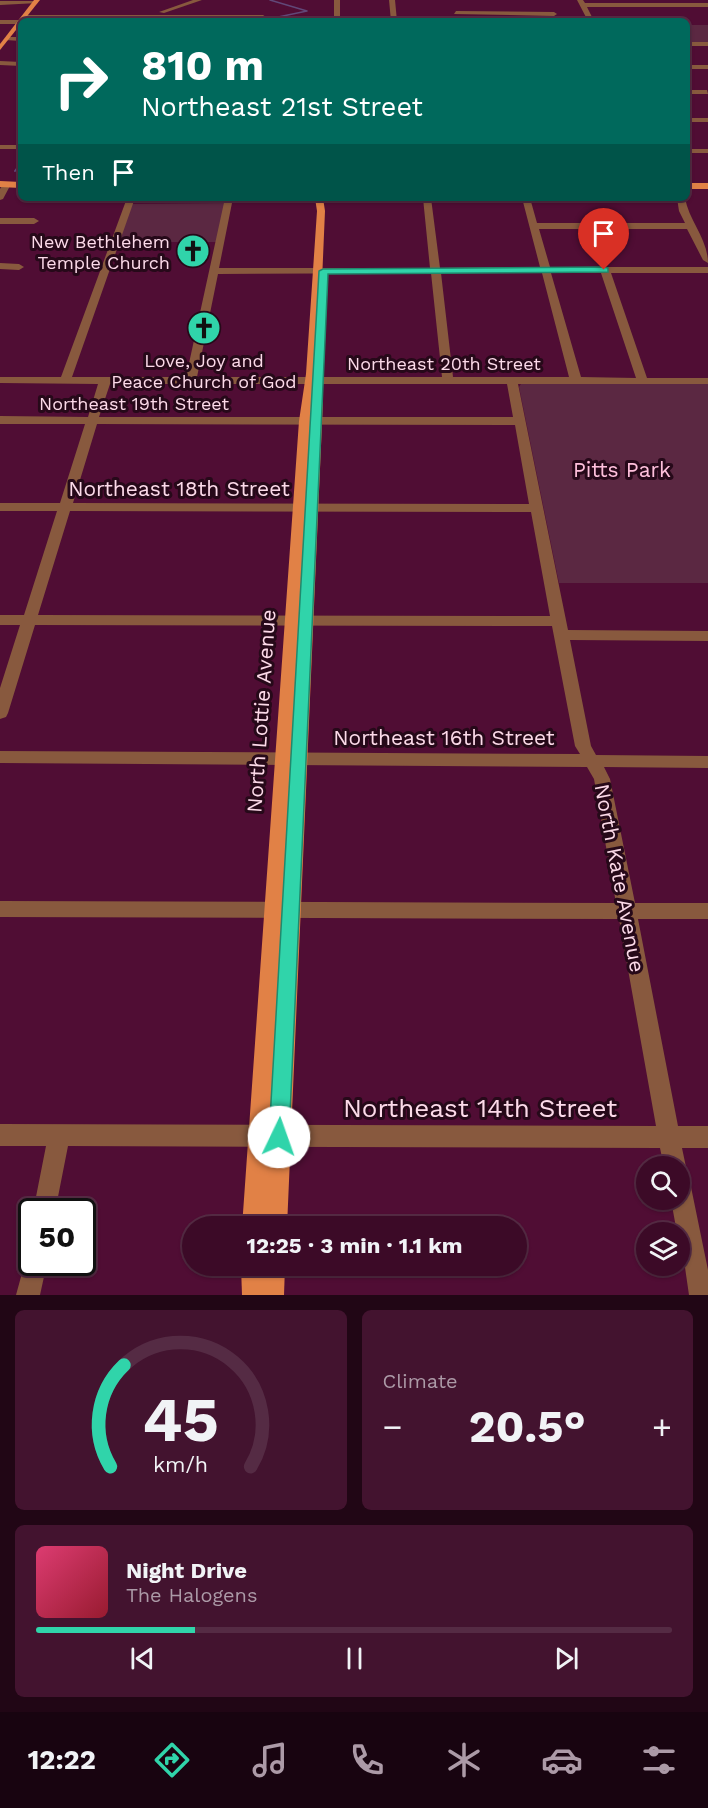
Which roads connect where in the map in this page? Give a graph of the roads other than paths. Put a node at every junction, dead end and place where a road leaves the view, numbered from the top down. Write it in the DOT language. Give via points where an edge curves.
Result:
graph roads {
  1 [pos="199,0"];
  2 [pos="337,0"];
  3 [pos="392,0"];
  4 [pos="36,2"];
  5 [pos="581,2"];
  6 [pos="0,3"];
  7 [pos="708,5"];
  8 [pos="504,10"];
  9 [pos="456,14"];
  10 [pos="562,14"];
  11 [pos="263,17"];
  12 [pos="24,18"];
  13 [pos="150,18"];
  14 [pos="205,18"];
  15 [pos="335,18"];
  16 [pos="394,18"];
  17 [pos="507,18"];
  18 [pos="589,18"];
  19 [pos="18,20"];
  20 [pos="0,22"];
  21 [pos="18,25"];
  22 [pos="18,40"];
  23 [pos="3,43"];
  24 [pos="690,44"];
  25 [pos="708,44"];
  26 [pos="0,63"];
  27 [pos="18,64"];
  28 [pos="690,67"];
  29 [pos="708,67"];
  30 [pos="690,92"];
  31 [pos="706,92"];
  32 [pos="690,120"];
  33 [pos="708,120"];
  34 [pos="0,147"];
  35 [pos="18,147"];
  36 [pos="690,151"];
  37 [pos="708,151"];
  38 [pos="3,184"];
  39 [pos="690,186"];
  40 [pos="708,186"];
  41 [pos="0,197"];
  42 [pos="130,201"];
  43 [pos="228,201"];
  44 [pos="319,201"];
  45 [pos="328,201"];
  46 [pos="427,201"];
  47 [pos="527,201"];
  48 [pos="681,201"];
  49 [pos="0,221"];
  50 [pos="34,221"];
  51 [pos="534,226"];
  52 [pos="691,226"];
  53 [pos="708,260"];
  54 [pos="0,266"];
  55 [pos="19,267"];
  56 [pos="545,270"];
  57 [pos="604,270"];
  58 [pos="708,270"];
  59 [pos="214,271"];
  60 [pos="321,271"];
  61 [pos="436,271"];
  62 [pos="0,380"];
  63 [pos="65,380"];
  64 [pos="105,380"];
  65 [pos="191,380"];
  66 [pos="315,381"];
  67 [pos="448,381"];
  68 [pos="512,381"];
  69 [pos="576,381"];
  70 [pos="643,381"];
  71 [pos="708,381"];
  72 [pos="0,420"];
  73 [pos="91,421"];
  74 [pos="310,421"];
  75 [pos="521,421"];
  76 [pos="0,507"];
  77 [pos="64,507"];
  78 [pos="305,507"];
  79 [pos="537,508"];
  80 [pos="0,620"];
  81 [pos="29,620"];
  82 [pos="299,620"];
  83 [pos="561,628"];
  84 [pos="708,636"];
  85 [pos="0,713"];
  86 [pos="0,757"];
  87 [pos="291,758"];
  88 [pos="592,761"];
  89 [pos="708,762"];
  90 [pos="0,909"];
  91 [pos="282,910"];
  92 [pos="627,911"];
  93 [pos="708,911"];
  94 [pos="0,1135"];
  95 [pos="59,1135"];
  96 [pos="270,1137"];
  97 [pos="669,1137"];
  98 [pos="708,1137"];
  99 [pos="673,1156"];
  100 [pos="48,1198"];
  101 [pos="684,1210"];
  102 [pos="256,1216"];
  103 [pos="274,1216"];
  104 [pos="32,1276"];
  105 [pos="253,1276"];
  106 [pos="273,1276"];
  107 [pos="28,1295"];
  108 [pos="254,1295"];
  109 [pos="272,1295"];
  110 [pos="701,1295"];
  1 -- 13 [label="street"];
  2 -- 15 [label="street"];
  3 -- 16 [label="street"];
  4 -- 6 [label="street"];
  4 -- 12 [label="main road"];
  5 -- 7 [label="street"];
  5 -- 18 [label="street"];
  8 -- 9 [label="street"];
  8 -- 10 [label="street"];
  8 -- 17 [label="street"];
  11 -- 14 [label="street"];
  19 -- 20 [label="street"];
  21 -- 23 [label="main road"];
  22 -- 23 [label="street"];
  24 -- 25 [label="street"];
  26 -- 27 [label="street"];
  28 -- 29 [label="street"];
  30 -- 31 [label="street"];
  32 -- 33 [label="street"];
  34 -- 35 [label="street"];
  36 -- 37 [label="street"];
  38 -- 41 [label="street"];
  39 -- 40 [label="main road"];
  42 -- 63 [label="street"];
  43 -- 59 [label="street"];
  44 -- 60 [label="main road, North Lottie Avenue"];
  45 -- 60 [label="main road, North Lottie Avenue"];
  46 -- 61 [label="street"];
  47 -- 51 [label="street"];
  48 -- 52 [label="street"];
  49 -- 50 [label="street"];
  51 -- 52 [label="street"];
  51 -- 56 [label="street"];
  52 -- 53 [label="street"];
  54 -- 55 [label="street"];
  56 -- 57 [label="street"];
  56 -- 61 [label="street"];
  56 -- 69 [label="street"];
  57 -- 58 [label="street"];
  57 -- 70 [label="street"];
  59 -- 60 [label="street"];
  59 -- 65 [label="street"];
  60 -- 61 [label="street"];
  60 -- 66 [label="main road, North Lottie Avenue"];
  61 -- 67 [label="street"];
  62 -- 63 [label="street, Northeast 20th Street"];
  63 -- 64 [label="street, Northeast 20th Street"];
  64 -- 65 [label="street, Northeast 20th Street"];
  64 -- 73 [label="street"];
  65 -- 66 [label="street, Northeast 20th Street"];
  66 -- 67 [label="street, Northeast 20th Street"];
  66 -- 74 [label="main road, North Lottie Avenue"];
  67 -- 68 [label="street, Northeast 20th Street"];
  68 -- 69 [label="street, Northeast 20th Street"];
  68 -- 75 [label="street, North Kate Avenue"];
  69 -- 70 [label="street, Northeast 20th Street"];
  70 -- 71 [label="street, Northeast 20th Street"];
  72 -- 73 [label="street, Northeast 19th Street"];
  73 -- 74 [label="street, Northeast 19th Street"];
  73 -- 77 [label="street"];
  74 -- 75 [label="street, Northeast 19th Street"];
  74 -- 78 [label="main road, North Lottie Avenue"];
  75 -- 79 [label="street, North Kate Avenue"];
  76 -- 77 [label="street, Northeast 18th Street"];
  77 -- 78 [label="street, Northeast 18th Street"];
  77 -- 81 [label="street"];
  78 -- 79 [label="street, Northeast 18th Street"];
  78 -- 82 [label="main road, North Lottie Avenue"];
  79 -- 83 [label="street, North Kate Avenue"];
  80 -- 81 [label="street"];
  81 -- 82 [label="street"];
  81 -- 85 [label="street"];
  82 -- 83 [label="street"];
  82 -- 87 [label="main road, North Lottie Avenue"];
  83 -- 84 [label="street"];
  83 -- 88 [label="street, North Kate Avenue" via="584,746"];
  86 -- 87 [label="street, Northeast 16th Street"];
  87 -- 88 [label="street, Northeast 16th Street"];
  87 -- 91 [label="main road, North Lottie Avenue"];
  88 -- 89 [label="street, Northeast 16th Street"];
  88 -- 92 [label="street, North Kate Avenue" via="602,779"];
  90 -- 91 [label="street"];
  91 -- 92 [label="street"];
  91 -- 96 [label="main road, North Lottie Avenue"];
  92 -- 93 [label="street"];
  92 -- 97 [label="street, North Kate Avenue"];
  94 -- 95 [label="street, Northeast 14th Street"];
  95 -- 96 [label="street, Northeast 14th Street"];
  95 -- 100 [label="street"];
  96 -- 97 [label="street, Northeast 14th Street"];
  96 -- 102 [label="main road, North Lottie Avenue"];
  96 -- 103 [label="main road, North Lottie Avenue"];
  97 -- 98 [label="street, Northeast 14th Street"];
  97 -- 99 [label="street, North Kate Avenue"];
  101 -- 110 [label="street"];
  104 -- 107 [label="street"];
  105 -- 108 [label="main road"];
  106 -- 109 [label="main road"];
}
